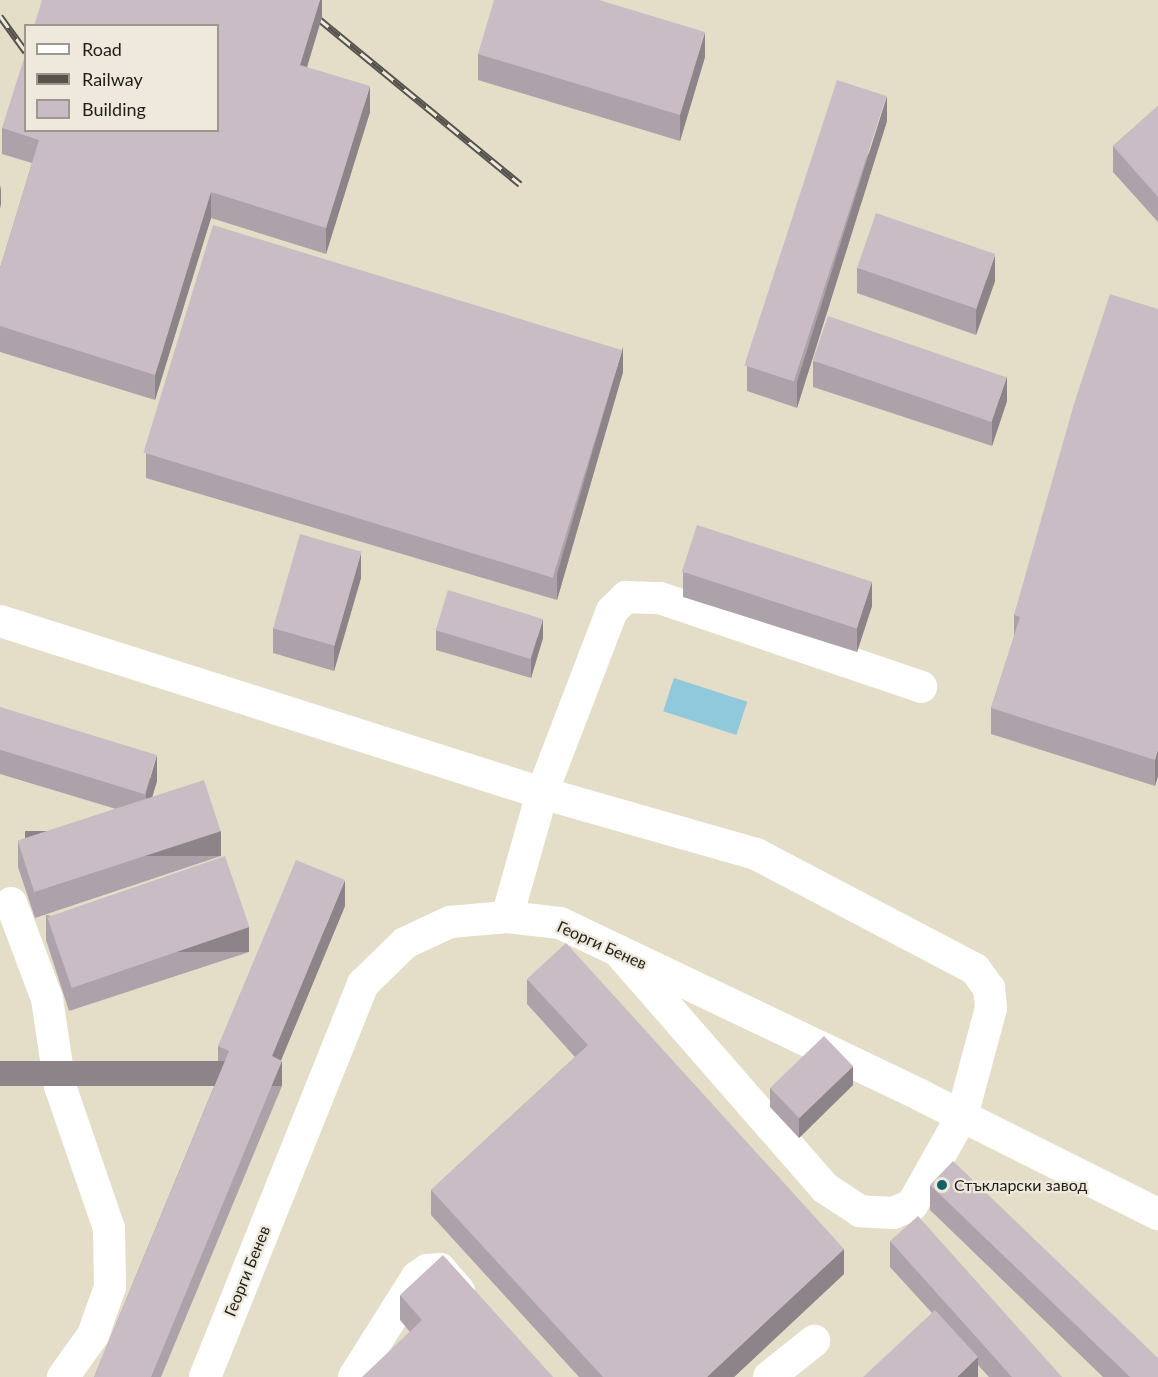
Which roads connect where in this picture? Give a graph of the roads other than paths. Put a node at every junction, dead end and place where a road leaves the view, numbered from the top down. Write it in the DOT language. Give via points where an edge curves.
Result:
graph roads {
  1 [pos="0,621"];
  2 [pos="921,687"];
  3 [pos="542,793"];
  4 [pos="11,903"];
  5 [pos="507,917"];
  6 [pos="618,951"];
  7 [pos="962,1116"];
  8 [pos="1158,1214"];
  9 [pos="476,1310"];
  10 [pos="814,1341"];
  11 [pos="63,1377"];
  12 [pos="205,1377"];
  13 [pos="354,1377"];
  14 [pos="769,1377"];
  1 -- 3 [label="street"];
  2 -- 3 [label="street" via="660,598 626,597 612,611"];
  3 -- 5 [label="street"];
  3 -- 7 [label="street" via="756,854 975,969 989,988 991,1008"];
  4 -- 11 [label="street" via="46,999 60,1086 109,1228 110,1287 93,1335"];
  5 -- 6 [label="street, Георги Бенев" via="560,923"];
  5 -- 12 [label="street, Георги Бенев" via="450,922 405,943 363,984"];
  6 -- 7 [label="street, Георги Бенев"];
  6 -- 7 [label="street" via="825,1188 860,1211 893,1213 912,1205"];
  7 -- 8 [label="street, Георги Бенев"];
  9 -- 13 [label="street" via="440,1269 427,1270 417,1278"];
  10 -- 14 [label="street"];
}
